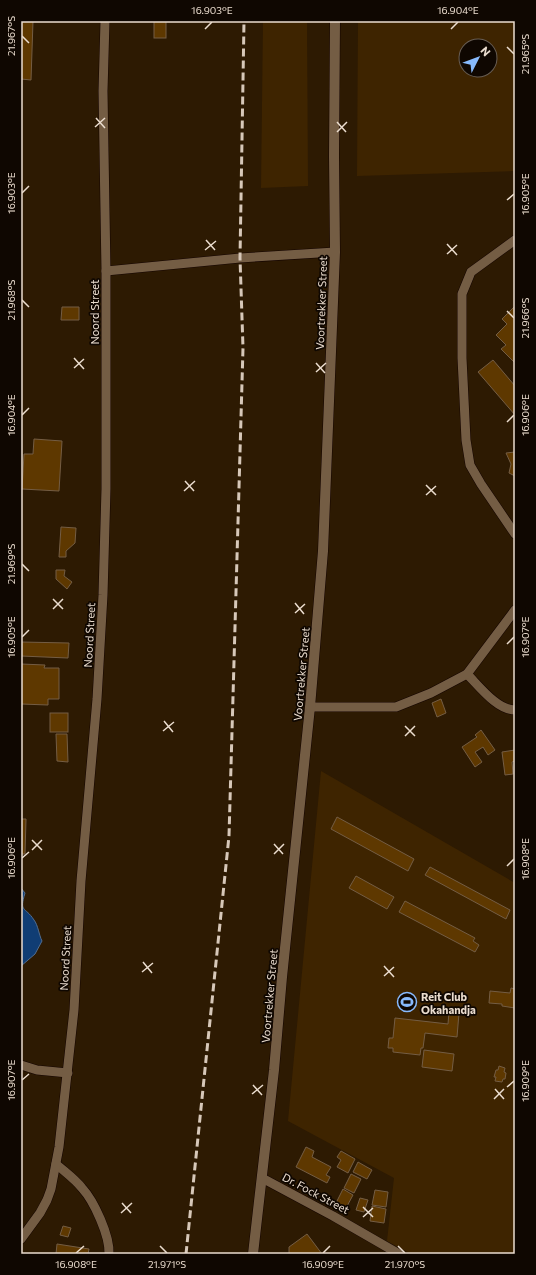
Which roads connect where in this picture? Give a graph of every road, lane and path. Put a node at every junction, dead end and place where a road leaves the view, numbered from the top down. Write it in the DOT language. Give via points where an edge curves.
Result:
graph roads {
  1 [pos="105,21"];
  2 [pos="335,21"];
  3 [pos="515,240"];
  4 [pos="335,252"];
  5 [pos="106,270"];
  6 [pos="515,534"];
  7 [pos="515,610"];
  8 [pos="467,674"];
  9 [pos="310,707"];
  10 [pos="515,710"];
  11 [pos="21,1065"];
  12 [pos="68,1073"];
  13 [pos="56,1164"];
  14 [pos="262,1178"];
  15 [pos="21,1239"];
  16 [pos="109,1254"];
  17 [pos="253,1254"];
  18 [pos="399,1254"];
  1 -- 5 [label="street, Noord Street" via="103,91"];
  2 -- 4 [label="main road, Voortrekker Street"];
  3 -- 6 [label="street" via="471,272 462,294 462,358 466,440 470,465 480,484"];
  4 -- 5 [label="street"];
  4 -- 9 [label="main road, Voortrekker Street" via="323,551"];
  5 -- 12 [label="street, Noord Street" via="106,489 103,595"];
  7 -- 8 [label="street"];
  8 -- 9 [label="street" via="432,693 396,707"];
  8 -- 10 [label="street" via="491,699"];
  9 -- 14 [label="main road, Voortrekker Street"];
  11 -- 12 [label="street" via="37,1070"];
  12 -- 13 [label="street, Noord Street"];
  13 -- 15 [label="street, Noord Street" via="47,1200"];
  13 -- 16 [label="street" via="84,1189 98,1213 107,1236"];
  14 -- 17 [label="main road, Voortrekker Street"];
  14 -- 18 [label="street, Dr. Fock Street"];
}
